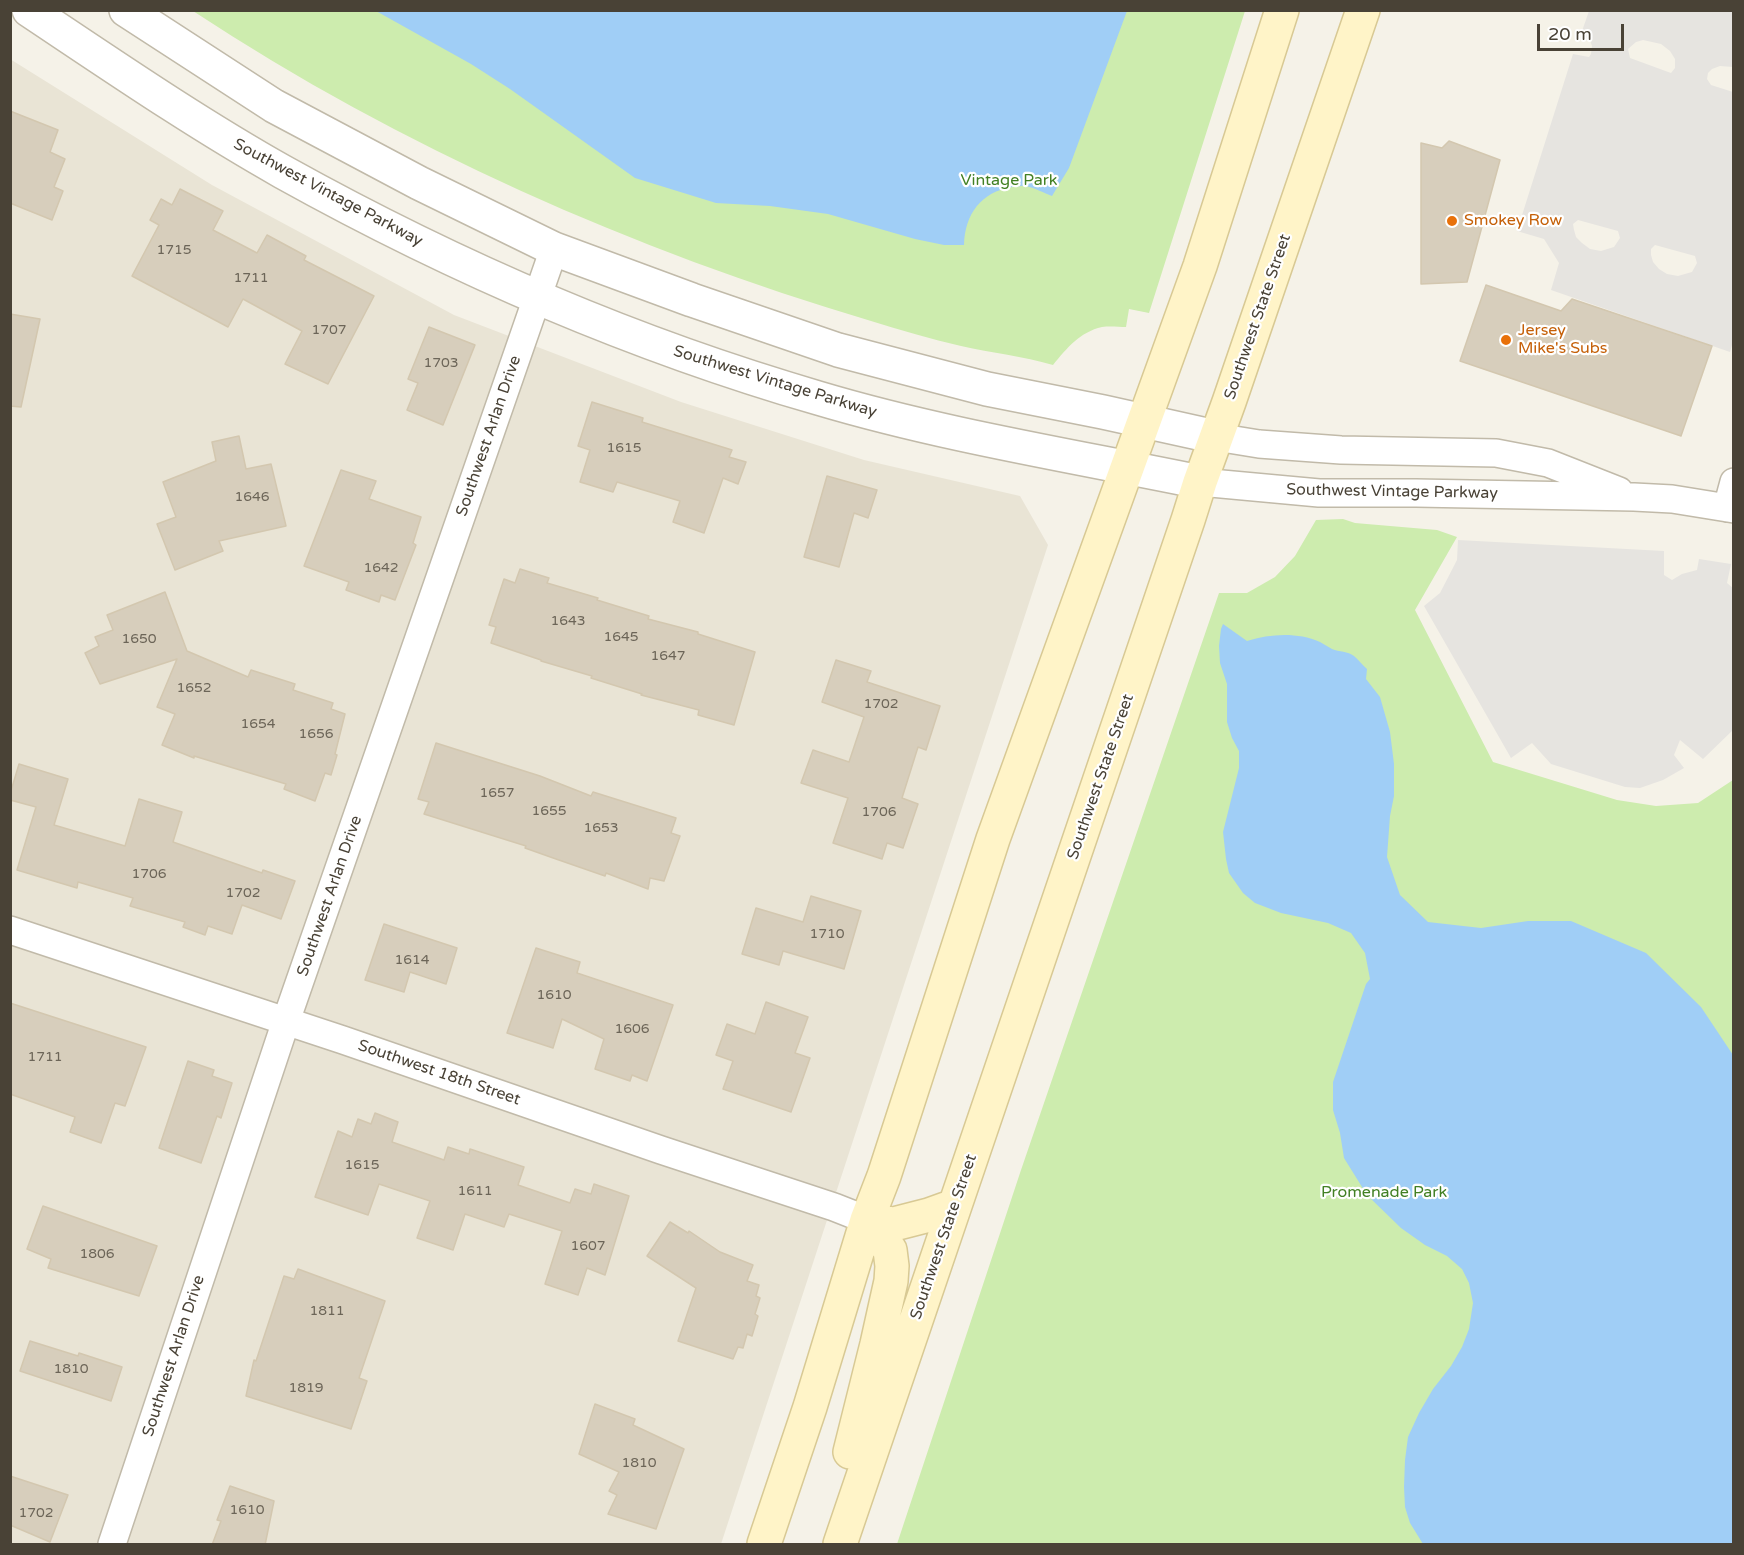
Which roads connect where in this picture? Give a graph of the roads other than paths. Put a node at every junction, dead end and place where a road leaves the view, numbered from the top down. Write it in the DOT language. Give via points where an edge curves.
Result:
graph roads {
  1 [pos="29,10"];
  2 [pos="126,10"];
  3 [pos="1282,10"];
  4 [pos="1363,10"];
  5 [pos="554,249"];
  6 [pos="537,297"];
  7 [pos="1143,421"];
  8 [pos="1216,437"];
  9 [pos="1127,467"];
  10 [pos="1200,482"];
  11 [pos="1634,497"];
  12 [pos="1731,500"];
  13 [pos="10,930"];
  14 [pos="286,1021"];
  15 [pos="954,1206"];
  16 [pos="867,1220"];
  17 [pos="112,1545"];
  18 [pos="764,1545"];
  19 [pos="834,1545"];
  20 [pos="840,1545"];
  1 -- 6 [label="street, Southwest Vintage Parkway" via="175,107 281,171 405,236"];
  2 -- 5 [label="street, Southwest Vintage Parkway" via="274,106"];
  3 -- 7 [label="main road" via="1200,266"];
  4 -- 8 [label="main road, Southwest State Street"];
  5 -- 6 [label="street, Southwest Arlan Drive"];
  5 -- 7 [label="street, Southwest Vintage Parkway" via="838,350 987,389"];
  6 -- 9 [label="street, Southwest Vintage Parkway" via="674,351 822,399 974,438"];
  6 -- 14 [label="street, Southwest Arlan Drive"];
  7 -- 8 [label="street, Southwest Vintage Parkway"];
  7 -- 9 [label="main road"];
  8 -- 10 [label="main road, Southwest State Street"];
  8 -- 11 [label="street, Southwest Vintage Parkway" via="1341,450 1496,453 1548,463"];
  9 -- 10 [label="street, Southwest Vintage Parkway"];
  9 -- 16 [label="main road" via="993,839"];
  10 -- 11 [label="street, Southwest Vintage Parkway" via="1319,494"];
  10 -- 15 [label="main road, Southwest State Street"];
  11 -- 12 [label="street, Southwest Vintage Parkway"];
  13 -- 14 [label="street, Southwest 18th Street"];
  14 -- 16 [label="street, Southwest 18th Street"];
  14 -- 17 [label="street, Southwest Arlan Drive"];
  15 -- 16 [label="main road" via="894,1224"];
  15 -- 20 [label="main road, Southwest State Street"];
  16 -- 18 [label="main road"];
  16 -- 19 [label="main road" via="890,1250 891,1281 845,1471"];
}
